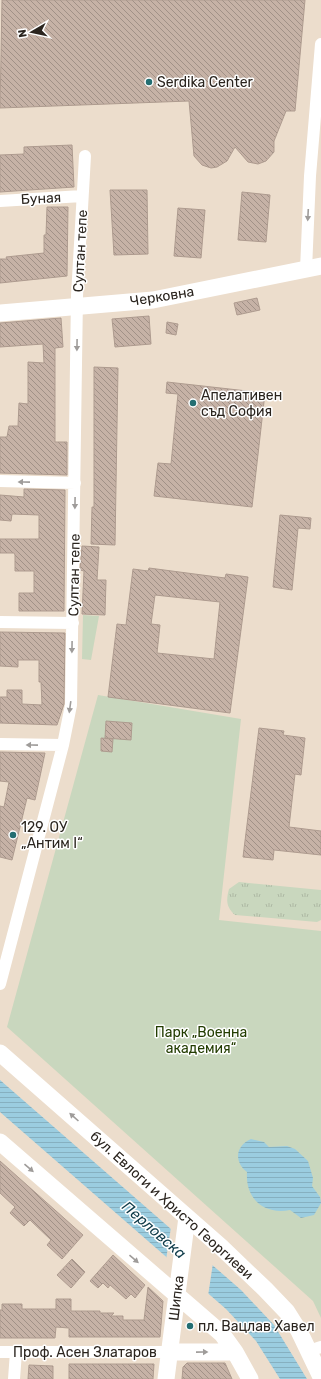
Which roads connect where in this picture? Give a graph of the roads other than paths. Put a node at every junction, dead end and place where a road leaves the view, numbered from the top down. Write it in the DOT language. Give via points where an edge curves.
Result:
graph roads {
  1 [pos="321,44"];
  2 [pos="319,84"];
  3 [pos="85,156"];
  4 [pos="82,196"];
  5 [pos="0,201"];
  6 [pos="313,268"];
  7 [pos="77,306"];
  8 [pos="0,313"];
  9 [pos="0,481"];
  10 [pos="75,483"];
  11 [pos="0,622"];
  12 [pos="73,623"];
  13 [pos="0,744"];
  14 [pos="63,745"];
  15 [pos="0,984"];
  16 [pos="0,1053"];
  17 [pos="0,1142"];
  18 [pos="186,1217"];
  19 [pos="176,1296"];
  20 [pos="315,1349"];
  21 [pos="0,1352"];
  22 [pos="16,1352"];
  23 [pos="169,1352"];
  24 [pos="235,1352"];
  25 [pos="321,1377"];
  26 [pos="14,1379"];
  27 [pos="166,1379"];
  28 [pos="250,1379"];
  1 -- 2 [label="street"];
  2 -- 6 [label="street, one-way" via="310,176"];
  3 -- 4 [label="street, Султан тепе"];
  4 -- 5 [label="street, Буная"];
  4 -- 7 [label="street, Султан тепе"];
  6 -- 7 [label="main road, Черковна" via="153,300"];
  7 -- 8 [label="main road, Черковна"];
  7 -- 10 [label="street, Султан тепе, one-way"];
  10 -- 9 [label="street, one-way"];
  10 -- 12 [label="street, Султан тепе, one-way"];
  11 -- 12 [label="street"];
  12 -- 14 [label="street, Султан тепе, one-way" via="71,705"];
  14 -- 13 [label="street, one-way"];
  14 -- 15 [label="street, Султан тепе"];
  18 -- 16 [label="main road, бул. Евлоги и Христо Георгиеви, one-way"];
  17 -- 19 [label="main road, one-way"];
  18 -- 19 [label="main road, Шипка"];
  18 -- 20 [label="main road, бул. Евлоги и Христо Георгиеви" via="221,1247 287,1312"];
  19 -- 23 [label="main road, Шипка"];
  19 -- 24 [label="main road" via="222,1334"];
  20 -- 25 [label="main road, бул. Евлоги и Христо Георгиеви"];
  21 -- 22 [label="street, Проф. Асен Златаров"];
  22 -- 23 [label="street, Проф. Асен Златаров"];
  22 -- 26 [label="street"];
  23 -- 24 [label="main road, one-way"];
  23 -- 27 [label="main road, Шипка"];
  24 -- 28 [label="main road"];
}
